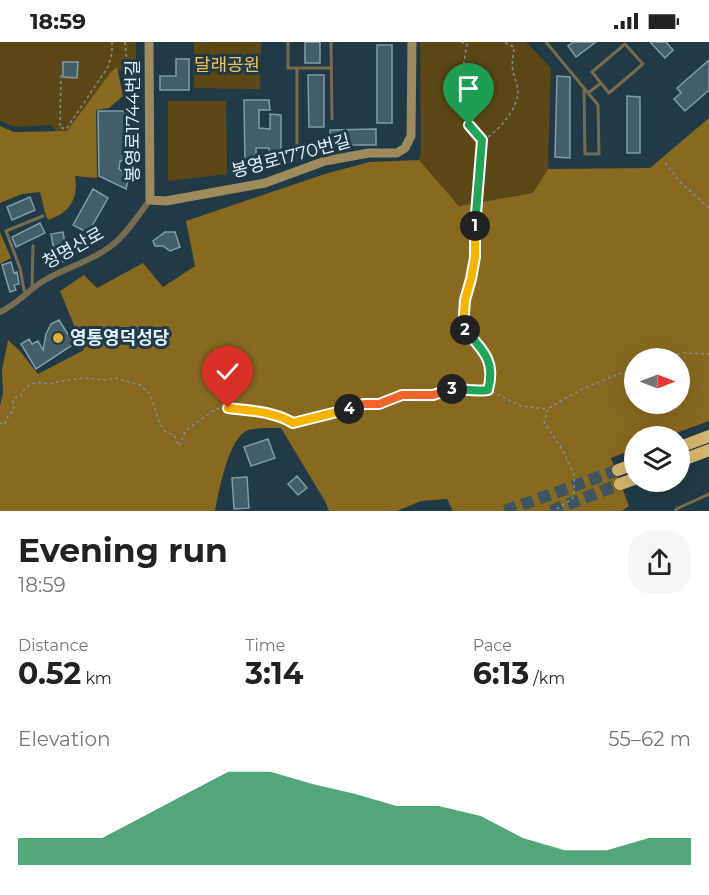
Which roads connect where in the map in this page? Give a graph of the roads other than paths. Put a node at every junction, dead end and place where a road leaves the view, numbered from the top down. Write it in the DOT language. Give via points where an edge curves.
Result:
graph roads {
  1 [pos="149,42"];
  2 [pos="288,42"];
  3 [pos="331,42"];
  4 [pos="412,42"];
  5 [pos="546,42"];
  6 [pos="297,68"];
  7 [pos="331,68"];
  8 [pos="601,83"];
  9 [pos="584,87"];
  10 [pos="588,93"];
  11 [pos="332,119"];
  12 [pos="297,145"];
  13 [pos="150,200"];
  14 [pos="42,216"];
  15 [pos="33,246"];
  16 [pos="32,289"];
  17 [pos="26,294"];
  18 [pos="0,312"];
  19 [pos="709,436"];
  20 [pos="690,443"];
  21 [pos="709,450"];
  22 [pos="690,457"];
  23 [pos="624,468"];
  24 [pos="618,470"];
  25 [pos="624,482"];
  26 [pos="620,484"];
  27 [pos="709,494"];
  28 [pos="676,511"];
  1 -- 13 [label="street, 봉영로1744번길"];
  2 -- 6 [label="lane" via="288,68"];
  3 -- 7 [label="lane"];
  4 -- 13 [label="street, 봉영로1770번길" via="411,136 397,153 358,154 325,161 265,183 166,201"];
  5 -- 9 [label="lane"];
  6 -- 7 [label="lane"];
  6 -- 12 [label="lane"];
  7 -- 11 [label="lane"];
  8 -- 8 [label="lane" via="609,93 643,64 625,44 592,72"];
  8 -- 10 [label="lane"];
  9 -- 10 [label="lane"];
  9 -- 10 [label="lane" via="585,154 599,154 598,105"];
  13 -- 16 [label="street, 청명산로" via="109,247"];
  14 -- 17 [label="lane" via="6,231"];
  15 -- 16 [label="lane"];
  16 -- 17 [label="street, 청명산로"];
  17 -- 18 [label="street, 청명산로"];
  19 -- 20 [label="highway"];
  21 -- 22 [label="highway"];
  23 -- 24 [label="highway"];
  25 -- 26 [label="highway"];
  27 -- 28 [label="lane"];
}
